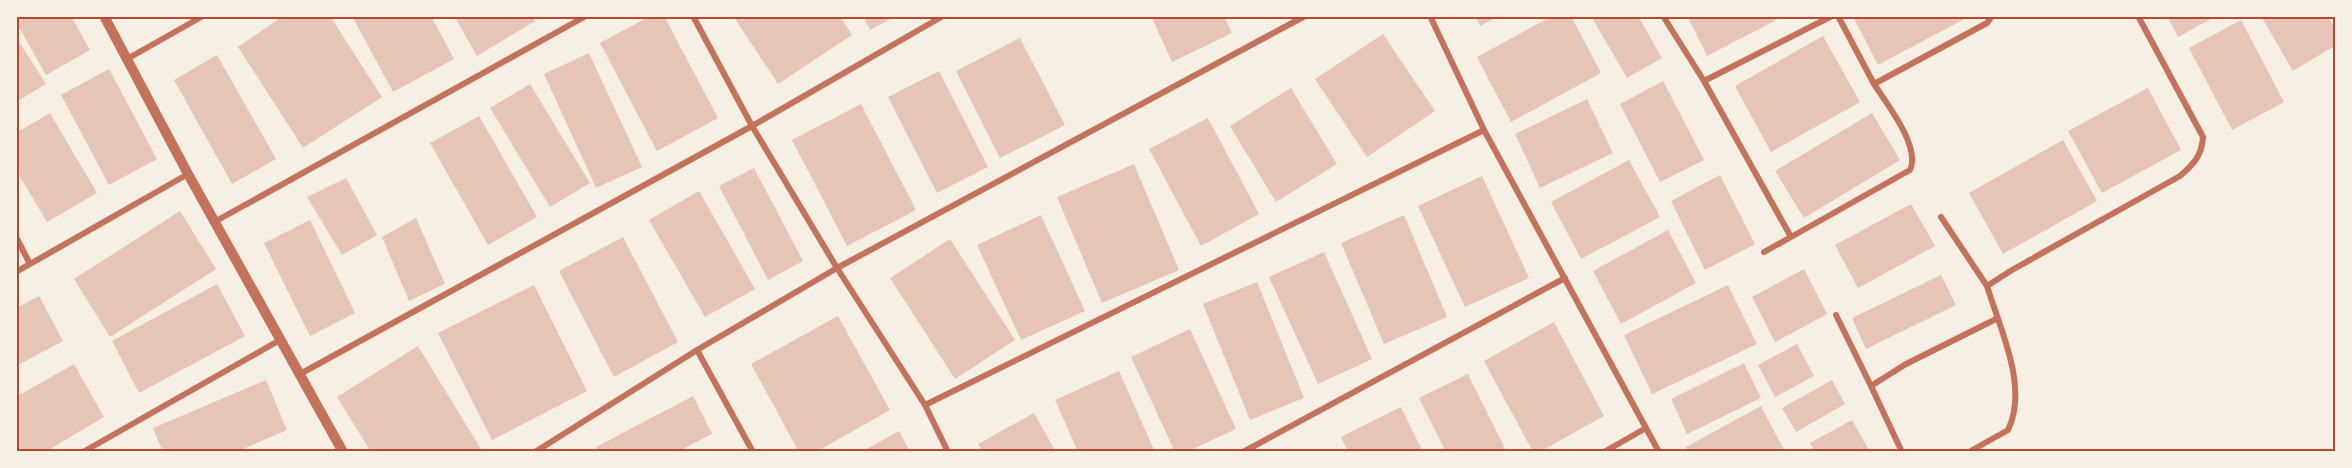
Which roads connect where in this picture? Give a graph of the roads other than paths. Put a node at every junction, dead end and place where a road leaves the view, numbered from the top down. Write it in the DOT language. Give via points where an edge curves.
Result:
graph roads {
  1 [pos="104,16"];
  2 [pos="203,16"];
  3 [pos="586,16"];
  4 [pos="693,16"];
  5 [pos="943,16"];
  6 [pos="1305,16"];
  7 [pos="1430,16"];
  8 [pos="1663,16"];
  9 [pos="1832,16"];
  10 [pos="1838,16"];
  11 [pos="1992,16"];
  12 [pos="2138,16"];
  13 [pos="127,58"];
  14 [pos="1704,81"];
  15 [pos="1874,84"];
  16 [pos="752,126"];
  17 [pos="1484,130"];
  18 [pos="188,174"];
  19 [pos="1941,217"];
  20 [pos="216,221"];
  21 [pos="16,237"];
  22 [pos="1791,237"];
  23 [pos="1764,252"];
  24 [pos="30,264"];
  25 [pos="837,268"];
  26 [pos="16,272"];
  27 [pos="1565,278"];
  28 [pos="1987,286"];
  29 [pos="1836,315"];
  30 [pos="1998,318"];
  31 [pos="280,340"];
  32 [pos="697,350"];
  33 [pos="300,374"];
  34 [pos="1871,386"];
  35 [pos="925,405"];
  36 [pos="1646,428"];
  37 [pos="548,448"];
  38 [pos="83,452"];
  39 [pos="343,452"];
  40 [pos="535,452"];
  41 [pos="753,452"];
  42 [pos="948,452"];
  43 [pos="1243,452"];
  44 [pos="1604,452"];
  45 [pos="1659,452"];
  46 [pos="1902,452"];
  47 [pos="1969,452"];
  1 -- 13 [label="street"];
  2 -- 13 [label="street"];
  3 -- 20 [label="street"];
  4 -- 16 [label="street"];
  5 -- 16 [label="street"];
  6 -- 25 [label="street"];
  7 -- 17 [label="street"];
  8 -- 14 [label="street"];
  9 -- 14 [label="street"];
  10 -- 15 [label="street"];
  11 -- 15 [label="street" via="1987,23"];
  12 -- 28 [label="street" via="2204,137 2200,156 2180,176"];
  13 -- 18 [label="street"];
  14 -- 22 [label="street"];
  15 -- 22 [label="street" via="1908,142 1913,163 1910,170"];
  16 -- 25 [label="street"];
  16 -- 33 [label="street"];
  17 -- 27 [label="street"];
  17 -- 35 [label="street"];
  18 -- 20 [label="street"];
  18 -- 24 [label="street"];
  19 -- 28 [label="street"];
  20 -- 31 [label="street"];
  21 -- 24 [label="street"];
  22 -- 23 [label="street"];
  24 -- 26 [label="street"];
  25 -- 32 [label="street"];
  25 -- 35 [label="street"];
  27 -- 36 [label="street"];
  27 -- 43 [label="street"];
  28 -- 30 [label="street"];
  29 -- 34 [label="street"];
  30 -- 34 [label="street"];
  30 -- 47 [label="street" via="2016,388 2015,410 2008,430"];
  31 -- 33 [label="street"];
  31 -- 38 [label="street"];
  32 -- 37 [label="street"];
  32 -- 41 [label="street"];
  33 -- 39 [label="street"];
  34 -- 46 [label="street"];
  35 -- 42 [label="street"];
  36 -- 44 [label="street"];
  36 -- 45 [label="street"];
  37 -- 40 [label="street"];
}
